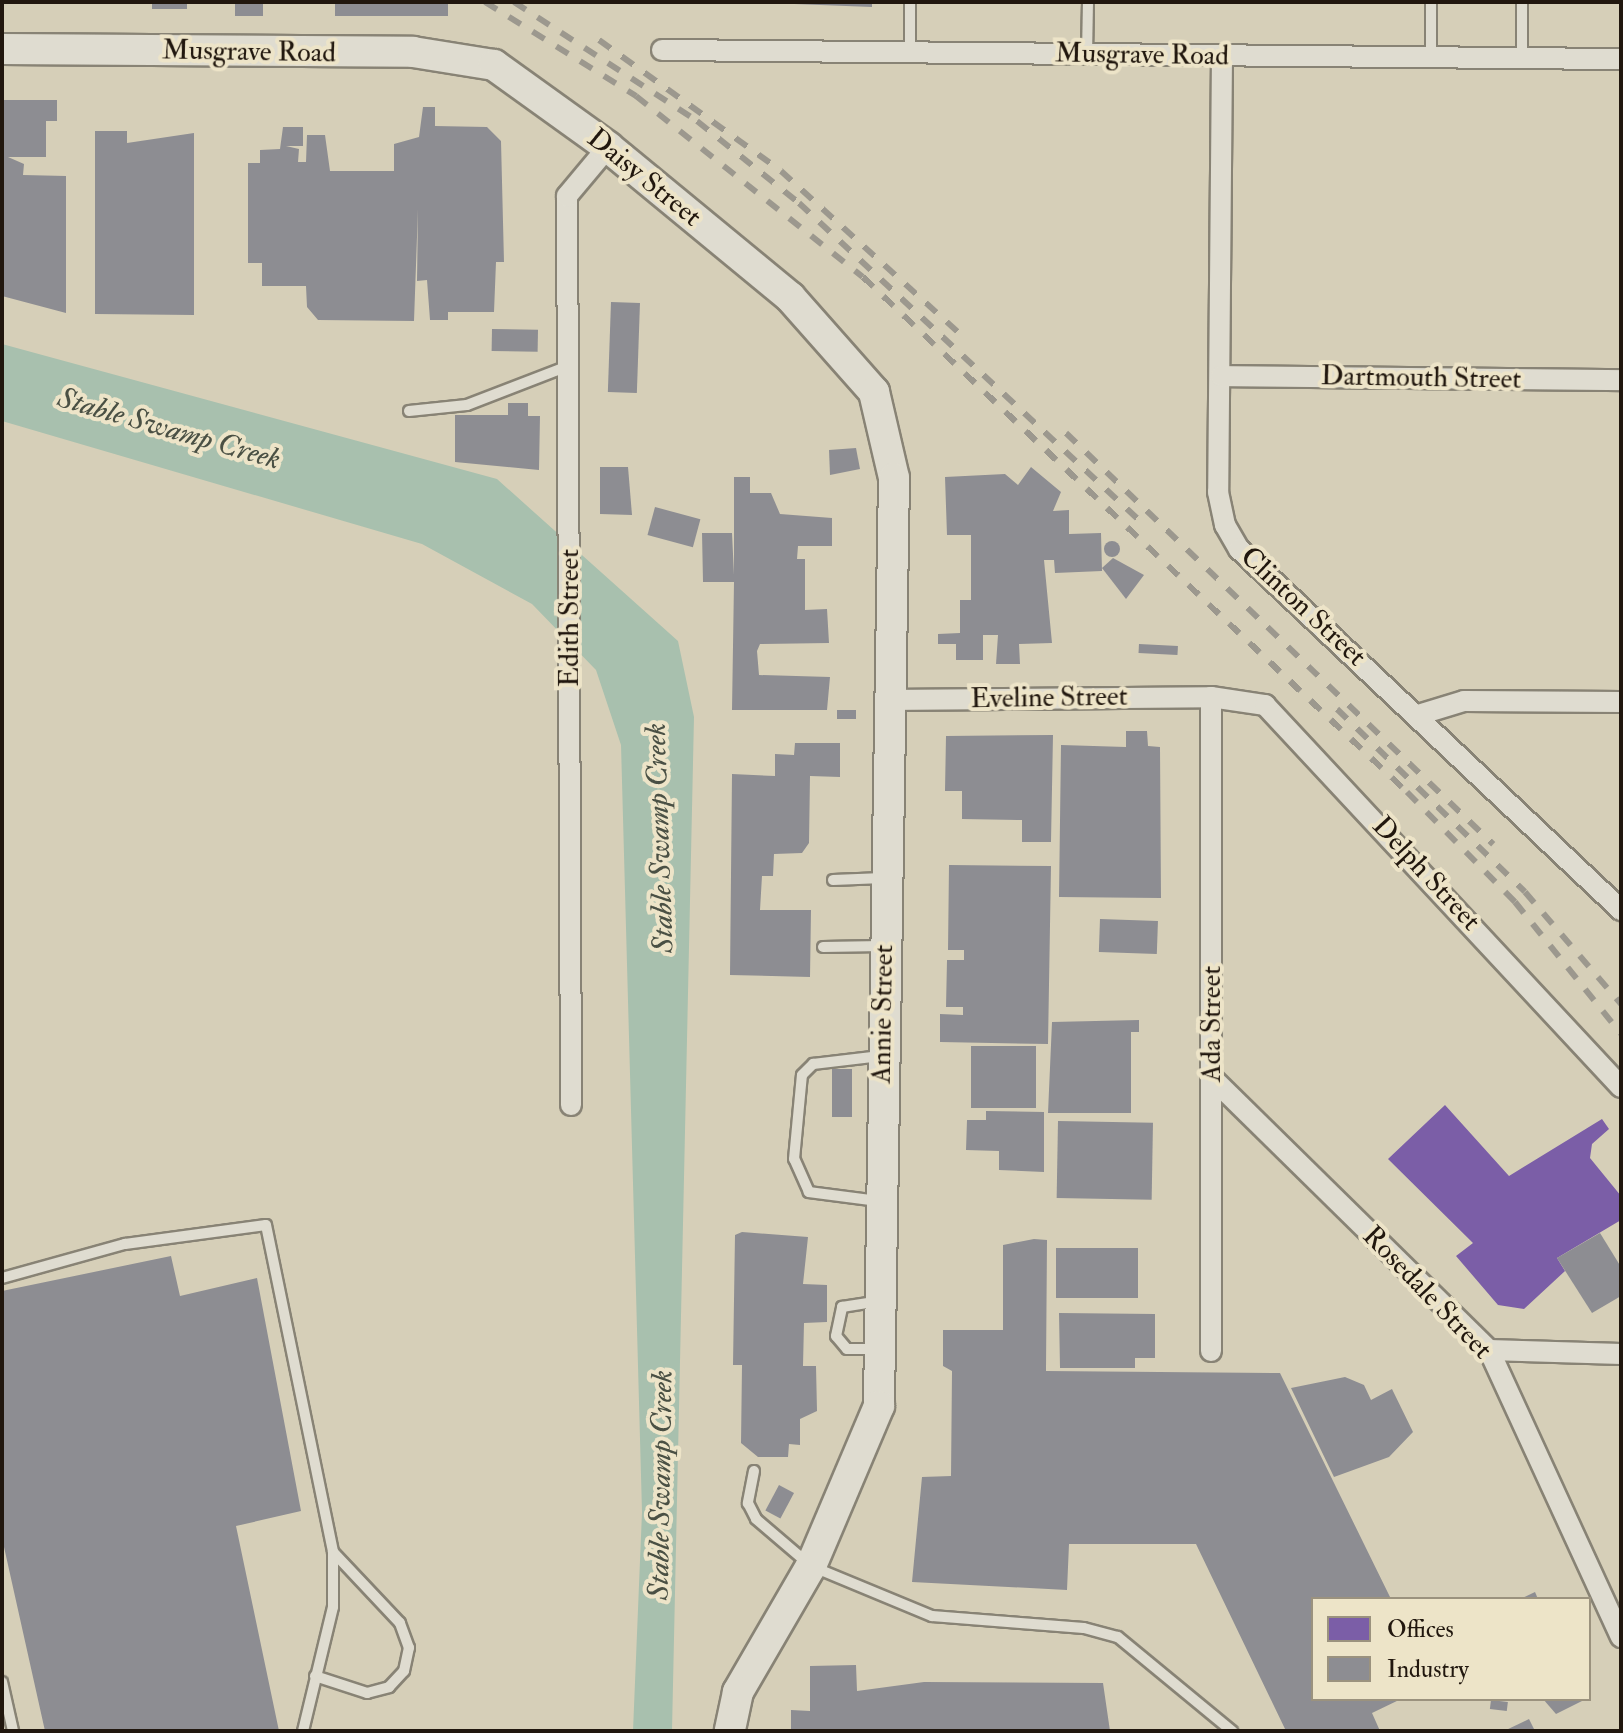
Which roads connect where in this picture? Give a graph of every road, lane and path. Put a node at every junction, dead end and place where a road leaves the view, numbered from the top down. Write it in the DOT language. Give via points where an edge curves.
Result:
graph roads {
  1 [pos="910,2"];
  2 [pos="1088,2"];
  3 [pos="1431,2"];
  4 [pos="1522,2"];
  5 [pos="2,49"];
  6 [pos="662,50"];
  7 [pos="910,52"];
  8 [pos="1087,54"];
  9 [pos="1222,55"];
  10 [pos="1431,57"];
  11 [pos="1522,58"];
  12 [pos="1621,59"];
  13 [pos="494,65"];
  14 [pos="608,147"];
  15 [pos="790,297"];
  16 [pos="568,366"];
  17 [pos="1221,376"];
  18 [pos="1621,380"];
  19 [pos="409,411"];
  20 [pos="1211,697"];
  21 [pos="887,700"];
  22 [pos="1621,702"];
  23 [pos="1418,715"];
  24 [pos="885,878"];
  25 [pos="833,880"];
  26 [pos="1621,910"];
  27 [pos="884,945"];
  28 [pos="823,947"];
  29 [pos="883,1056"];
  30 [pos="1212,1078"];
  31 [pos="1621,1087"];
  32 [pos="571,1105"];
  33 [pos="881,1201"];
  34 [pos="2,1278"];
  35 [pos="880,1301"];
  36 [pos="879,1349"];
  37 [pos="1489,1350"];
  38 [pos="1211,1351"];
  39 [pos="1621,1354"];
  40 [pos="754,1471"];
  41 [pos="333,1552"];
  42 [pos="811,1566"];
  43 [pos="1621,1637"];
  44 [pos="315,1676"];
  45 [pos="2,1682"];
  46 [pos="13,1731"];
  47 [pos="303,1731"];
  48 [pos="730,1731"];
  49 [pos="1232,1731"];
  1 -- 7 [label="lane"];
  2 -- 8 [label="lane"];
  3 -- 10 [label="lane"];
  4 -- 11 [label="lane"];
  5 -- 13 [label="street, Musgrave Road" via="413,52"];
  6 -- 7 [label="street, Musgrave Road"];
  7 -- 8 [label="street, Musgrave Road"];
  8 -- 9 [label="street, Musgrave Road"];
  9 -- 10 [label="street, Musgrave Road"];
  9 -- 17 [label="street, Clinton Street"];
  10 -- 11 [label="street, Musgrave Road"];
  11 -- 12 [label="street, Musgrave Road"];
  13 -- 14 [label="street, Daisy Street"];
  14 -- 15 [label="street, Daisy Street"];
  14 -- 16 [label="street, Edith Street" via="567,196"];
  15 -- 21 [label="street, Annie Street" via="853,362 888,430 894,478"];
  16 -- 19 [label="lane" via="467,405"];
  16 -- 32 [label="street, Edith Street"];
  17 -- 18 [label="street, Dartmouth Street"];
  17 -- 23 [label="street, Clinton Street" via="1218,492 1239,549"];
  20 -- 21 [label="street, Eveline Street"];
  20 -- 30 [label="street, Ada Street"];
  20 -- 31 [label="street, Delph Street" via="1265,705"];
  21 -- 24 [label="street, Annie Street"];
  22 -- 23 [label="street" via="1464,701"];
  23 -- 26 [label="street, Clinton Street"];
  24 -- 25 [label="lane"];
  24 -- 27 [label="street, Annie Street"];
  27 -- 28 [label="lane"];
  27 -- 29 [label="street, Annie Street"];
  29 -- 33 [label="street, Annie Street"];
  29 -- 33 [label="lane" via="813,1064 802,1075 794,1159 809,1192"];
  30 -- 37 [label="street, Rosedale Street"];
  30 -- 38 [label="street, Ada Street"];
  33 -- 35 [label="street, Annie Street"];
  34 -- 41 [label="lane" via="125,1244 266,1225"];
  35 -- 36 [label="street, Annie Street"];
  35 -- 36 [label="lane" via="842,1307 836,1336 847,1349"];
  36 -- 42 [label="street, Annie Street" via="879,1406"];
  37 -- 39 [label="street"];
  37 -- 43 [label="street, Rosedale Street"];
  40 -- 42 [label="lane" via="748,1503 756,1519"];
  41 -- 44 [label="lane" via="333,1607"];
  41 -- 44 [label="lane" via="400,1623 409,1648 404,1671 389,1687 367,1693"];
  42 -- 48 [label="street, Annie Street" via="738,1692"];
  42 -- 49 [label="lane" via="932,1616 1084,1628 1118,1637"];
  44 -- 47 [label="lane"];
  45 -- 46 [label="lane"];
}
